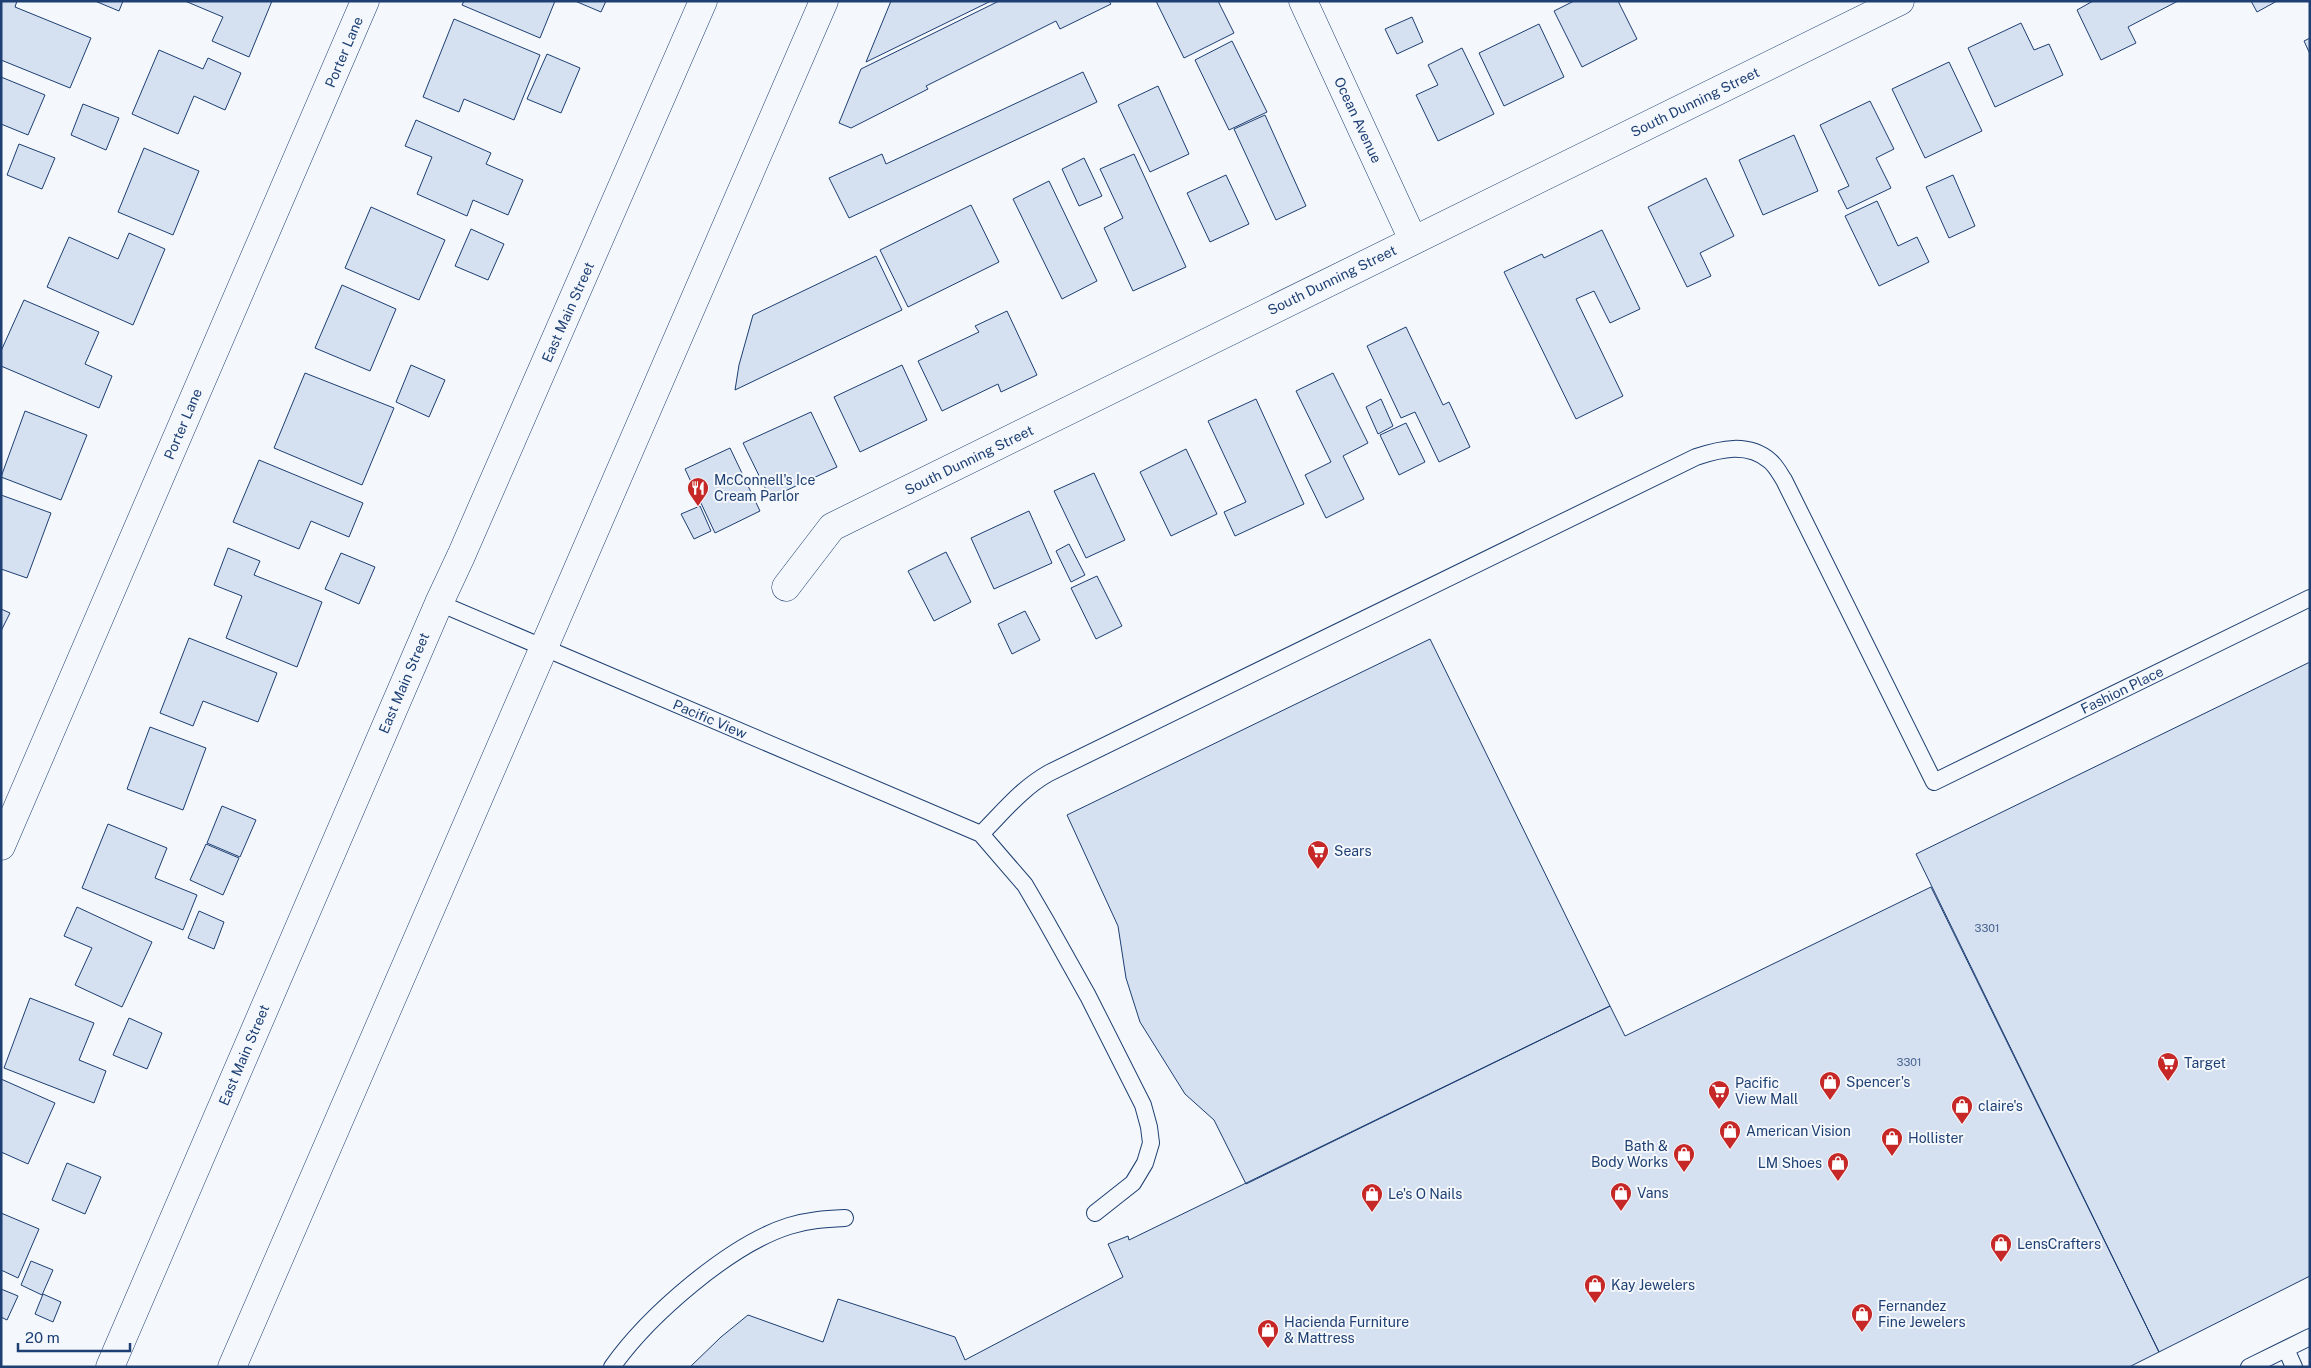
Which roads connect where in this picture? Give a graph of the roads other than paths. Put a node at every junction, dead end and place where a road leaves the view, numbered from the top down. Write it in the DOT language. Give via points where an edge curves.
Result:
graph roads {
  1 [pos="366,1"];
  2 [pos="704,1"];
  3 [pos="824,1"];
  4 [pos="1303,1"];
  5 [pos="1900,1"];
  6 [pos="1413,240"];
  7 [pos="786,587"];
  8 [pos="2310,598"];
  9 [pos="439,604"];
  10 [pos="544,648"];
  11 [pos="981,834"];
  12 [pos="1,846"];
  13 [pos="1095,1213"];
  14 [pos="845,1218"];
  15 [pos="2310,1337"];
  16 [pos="2286,1349"];
  17 [pos="110,1367"];
  18 [pos="232,1367"];
  19 [pos="612,1367"];
  20 [pos="2249,1367"];
  21 [pos="2294,1367"];
  1 -- 12 [label="main road, Porter Lane"];
  2 -- 9 [label="main road, East Main Street"];
  3 -- 10 [label="main road"];
  4 -- 6 [label="main road, Ocean Avenue"];
  5 -- 6 [label="main road, South Dunning Street"];
  6 -- 7 [label="main road, South Dunning Street" via="832,527"];
  8 -- 11 [label="lane, Fashion Place" via="1934,782 1784,480 1770,461 1751,450 1722,448 1696,456 1049,773 1034,781"];
  9 -- 10 [label="lane, Pacific View"];
  9 -- 17 [label="main road, East Main Street"];
  10 -- 11 [label="lane, Pacific View"];
  10 -- 18 [label="main road"];
  11 -- 13 [label="lane" via="1025,885 1046,921 1088,996 1143,1105 1150,1127 1151,1143 1145,1163 1133,1183"];
  14 -- 19 [label="lane" via="814,1219 787,1226 754,1241 694,1283 645,1327"];
  15 -- 16 [label="lane"];
  16 -- 20 [label="lane"];
  16 -- 21 [label="lane"];
}
